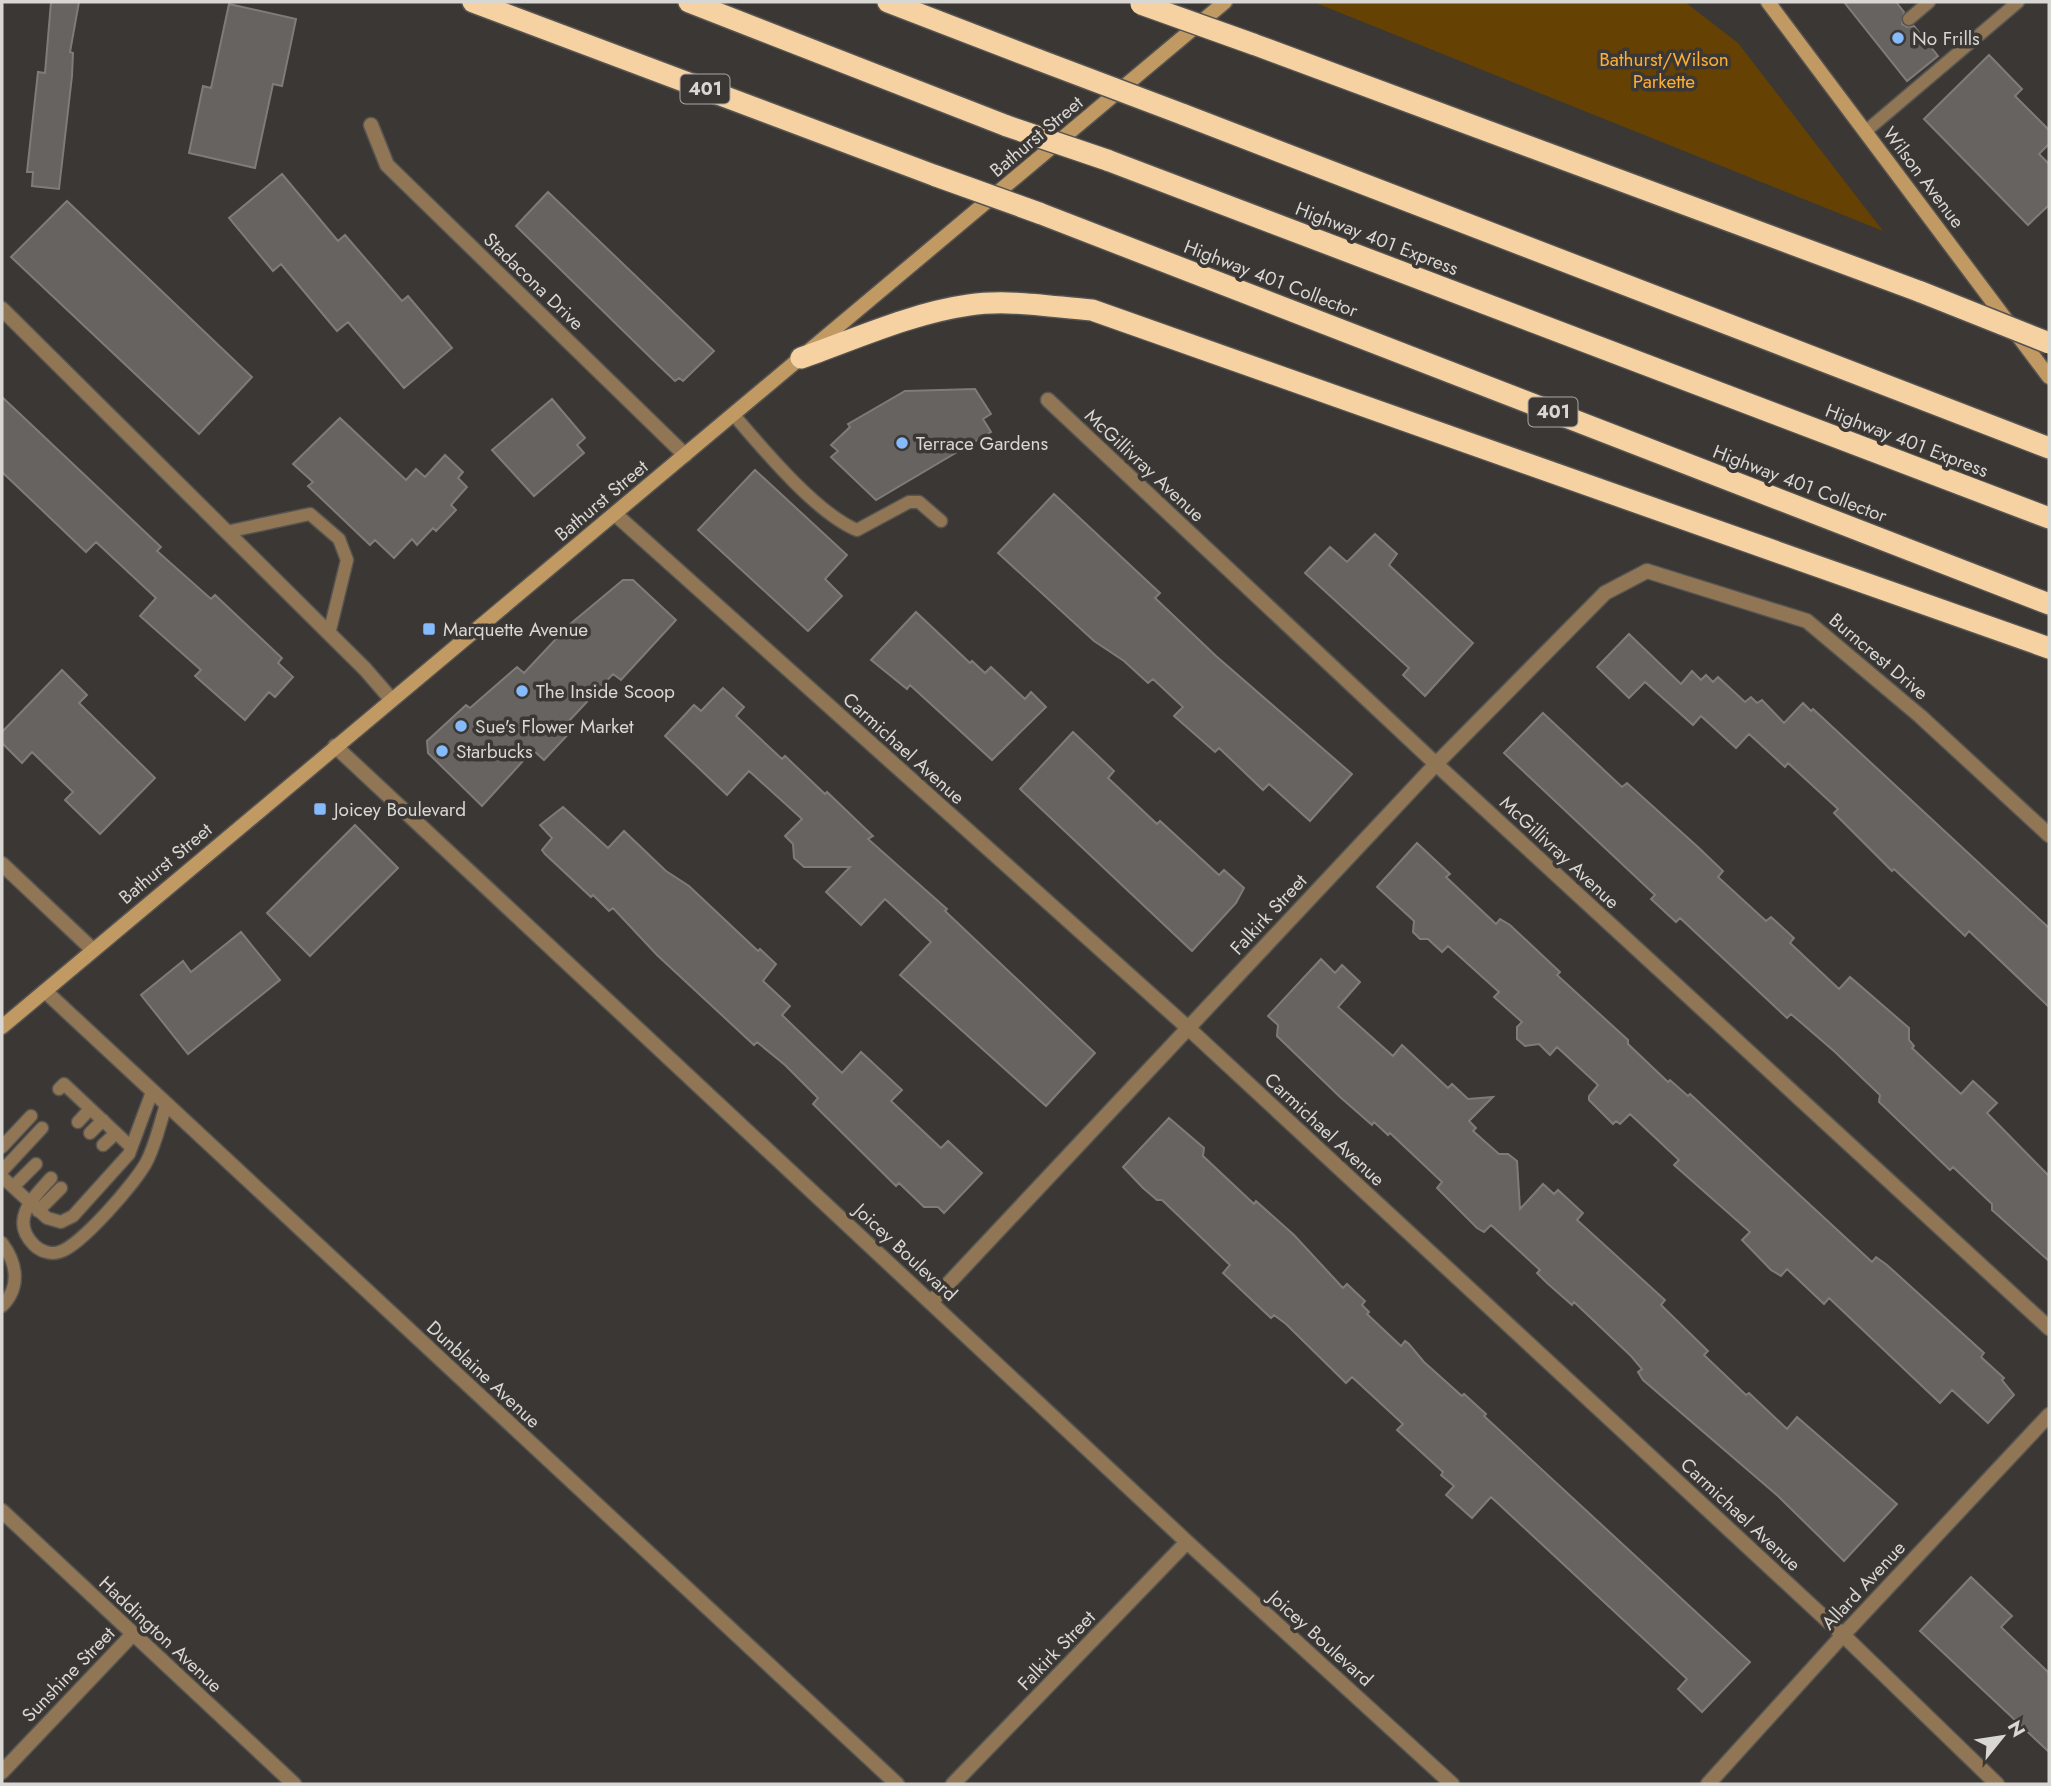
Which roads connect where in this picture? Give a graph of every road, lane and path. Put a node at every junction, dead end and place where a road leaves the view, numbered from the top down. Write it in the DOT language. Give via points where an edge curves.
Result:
graph roads {
  1 [pos="473,2"];
  2 [pos="689,2"];
  3 [pos="888,2"];
  4 [pos="1225,2"];
  5 [pos="1768,2"];
  6 [pos="1929,2"];
  7 [pos="2018,2"];
  8 [pos="1138,3"];
  9 [pos="1909,19"];
  10 [pos="371,125"];
  11 [pos="1866,131"];
  12 [pos="2,309"];
  13 [pos="2049,343"];
  14 [pos="801,358"];
  15 [pos="2049,377"];
  16 [pos="1048,400"];
  17 [pos="733,414"];
  18 [pos="2049,448"];
  19 [pos="685,455"];
  20 [pos="615,514"];
  21 [pos="2049,518"];
  22 [pos="941,521"];
  23 [pos="226,532"];
  24 [pos="1647,571"];
  25 [pos="2049,604"];
  26 [pos="329,634"];
  27 [pos="2049,648"];
  28 [pos="391,699"];
  29 [pos="335,746"];
  30 [pos="1436,764"];
  31 [pos="2049,835"];
  32 [pos="2,864"];
  33 [pos="92,949"];
  34 [pos="45,991"];
  35 [pos="2,1027"];
  36 [pos="1187,1027"];
  37 [pos="59,1089"];
  38 [pos="152,1092"];
  39 [pos="166,1105"];
  40 [pos="90,1109"];
  41 [pos="31,1116"];
  42 [pos="103,1120"];
  43 [pos="78,1122"];
  44 [pos="42,1128"];
  45 [pos="90,1133"];
  46 [pos="116,1133"];
  47 [pos="103,1145"];
  48 [pos="2,1147"];
  49 [pos="131,1147"];
  50 [pos="36,1164"];
  51 [pos="2,1171"];
  52 [pos="2,1177"];
  53 [pos="51,1178"];
  54 [pos="13,1188"];
  55 [pos="61,1188"];
  56 [pos="33,1207"];
  57 [pos="2,1243"];
  58 [pos="932,1301"];
  59 [pos="2,1306"];
  60 [pos="2049,1328"];
  61 [pos="2049,1415"];
  62 [pos="2,1511"];
  63 [pos="1187,1542"];
  64 [pos="134,1634"];
  65 [pos="1843,1635"];
  66 [pos="2,1772"];
  67 [pos="294,1784"];
  68 [pos="897,1784"];
  69 [pos="953,1784"];
  70 [pos="1452,1784"];
  71 [pos="1708,1784"];
  72 [pos="1997,1784"];
  1 -- 25 [label="highway, Highway 401 Collector / 401, bridge" via="1056,219"];
  2 -- 21 [label="highway, Highway 401 Express, bridge"];
  3 -- 18 [label="highway, bridge"];
  4 -- 14 [label="main road, Bathurst Street"];
  5 -- 11 [label="main road, Wilson Avenue"];
  6 -- 9 [label="lane"];
  7 -- 11 [label="lane"];
  8 -- 13 [label="highway, bridge"];
  10 -- 19 [label="street, Stadacona Drive" via="387,164"];
  11 -- 15 [label="main road, Wilson Avenue"];
  12 -- 23 [label="street"];
  14 -- 17 [label="main road, Bathurst Street"];
  14 -- 27 [label="highway" via="914,318 968,305 1092,310"];
  16 -- 30 [label="street, McGillivray Avenue"];
  17 -- 19 [label="main road, Bathurst Street"];
  17 -- 22 [label="lane" via="838,523 857,530 909,502 919,502"];
  19 -- 20 [label="main road, Bathurst Street"];
  20 -- 28 [label="main road, Bathurst Street"];
  20 -- 36 [label="street, Carmichael Avenue"];
  23 -- 26 [label="street"];
  23 -- 26 [label="lane" via="310,514 339,539 347,560"];
  24 -- 30 [label="street, Falkirk Street" via="1605,593"];
  24 -- 31 [label="street, Burncrest Drive" via="1807,621 1920,716"];
  26 -- 28 [label="street"];
  28 -- 29 [label="main road, Bathurst Street"];
  29 -- 33 [label="main road, Bathurst Street"];
  29 -- 58 [label="street, Joicey Boulevard"];
  30 -- 36 [label="street, Falkirk Street"];
  30 -- 60 [label="street, McGillivray Avenue"];
  32 -- 33 [label="street"];
  33 -- 34 [label="main road, Bathurst Street"];
  34 -- 35 [label="main road, Bathurst Street"];
  34 -- 38 [label="street, Dunblaine Avenue"];
  36 -- 58 [label="street, Falkirk Street"];
  36 -- 65 [label="street, Carmichael Avenue"];
  37 -- 40 [label="lane" via="64,1084 72,1097"];
  38 -- 39 [label="street, Dunblaine Avenue"];
  38 -- 49 [label="lane"];
  39 -- 56 [label="lane" via="146,1163 71,1246 49,1253 35,1247 22,1220"];
  39 -- 68 [label="street, Dunblaine Avenue"];
  40 -- 42 [label="lane"];
  40 -- 43 [label="lane"];
  41 -- 48 [label="lane"];
  42 -- 45 [label="lane"];
  42 -- 46 [label="lane"];
  44 -- 51 [label="lane"];
  46 -- 47 [label="lane"];
  46 -- 49 [label="lane"];
  49 -- 56 [label="lane" via="115,1173 73,1216 61,1222"];
  50 -- 54 [label="lane"];
  52 -- 54 [label="lane"];
  53 -- 56 [label="lane"];
  54 -- 56 [label="lane"];
  55 -- 56 [label="lane"];
  57 -- 59 [label="lane" via="15,1264 16,1282"];
  58 -- 63 [label="street, Joicey Boulevard"];
  61 -- 65 [label="street, Allard Avenue"];
  62 -- 64 [label="street, Haddington Avenue"];
  63 -- 69 [label="street, Falkirk Street"];
  63 -- 70 [label="street, Joicey Boulevard"];
  64 -- 66 [label="street, Sunshine Street"];
  64 -- 67 [label="street, Haddington Avenue"];
  65 -- 71 [label="street, Allard Avenue"];
  65 -- 72 [label="street, Carmichael Avenue"];
}
